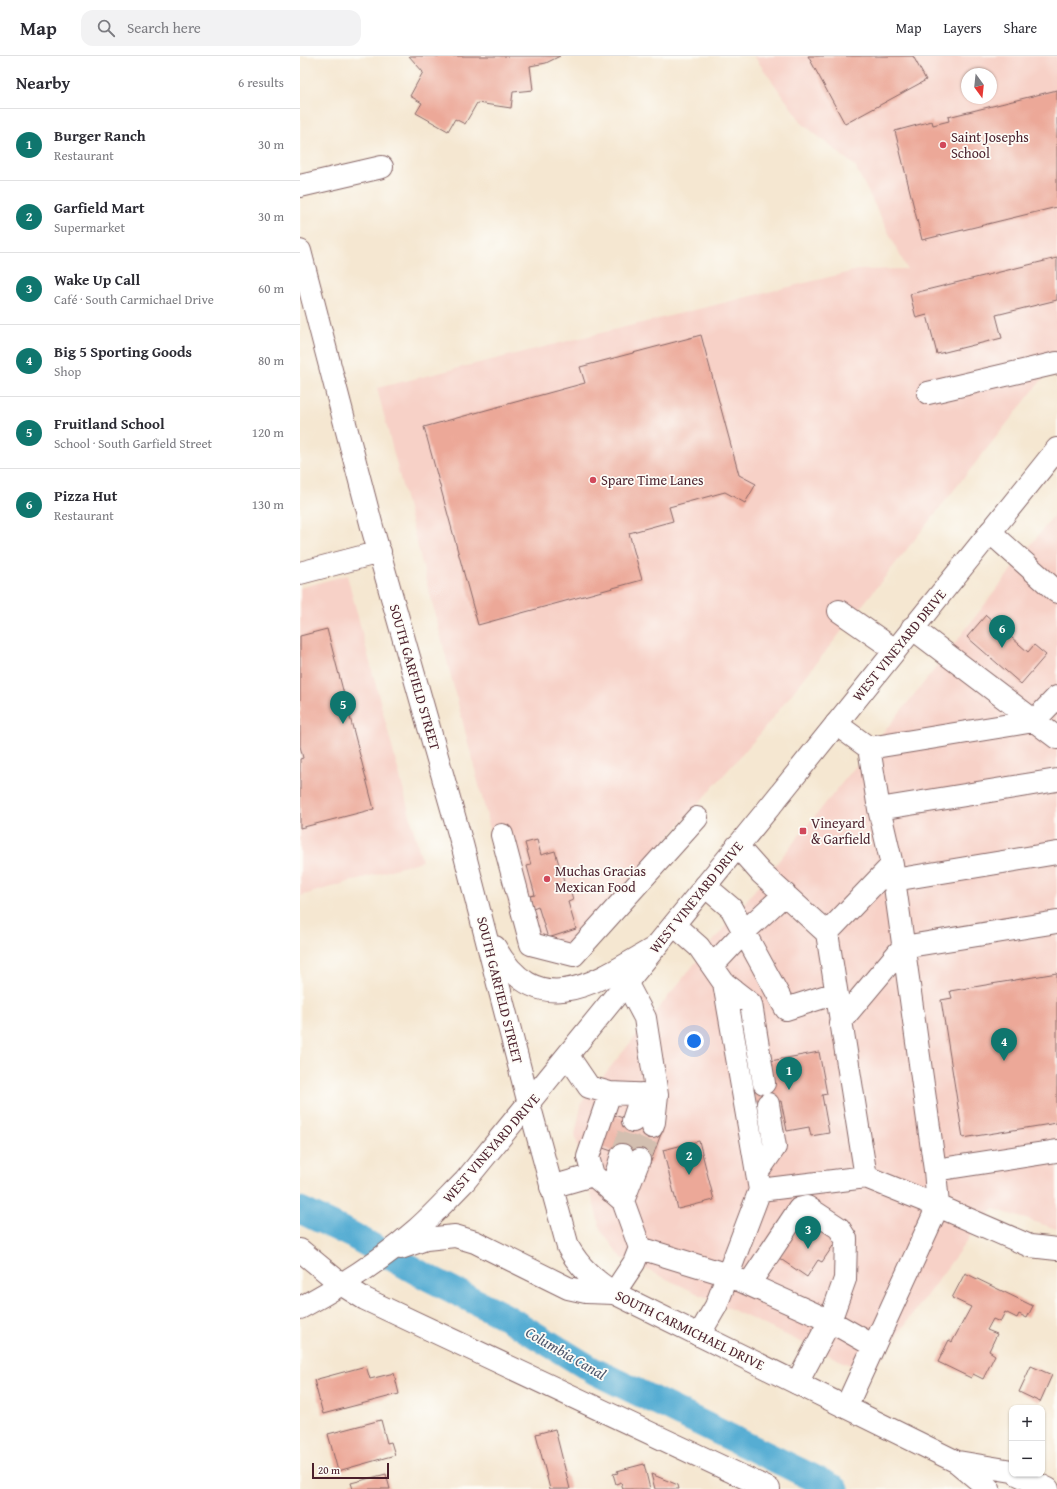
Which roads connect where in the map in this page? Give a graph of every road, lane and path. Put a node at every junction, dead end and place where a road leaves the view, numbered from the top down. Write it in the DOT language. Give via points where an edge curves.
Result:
graph roads {
  1 [pos="382,167"];
  2 [pos="300,186"];
  3 [pos="300,251"];
  4 [pos="1057,363"];
  5 [pos="928,393"];
  6 [pos="1057,449"];
  7 [pos="990,532"];
  8 [pos="380,552"];
  9 [pos="300,573"];
  10 [pos="1055,587"];
  11 [pos="839,611"];
  12 [pos="912,628"];
  13 [pos="895,650"];
  14 [pos="1057,697"];
  15 [pos="1034,721"];
  16 [pos="836,724"];
  17 [pos="1057,738"];
  18 [pos="869,748"];
  19 [pos="1057,780"];
  20 [pos="879,809"];
  21 [pos="697,818"];
  22 [pos="502,835"];
  23 [pos="738,846"];
  24 [pos="1057,853"];
  25 [pos="893,872"];
  26 [pos="705,886"];
  27 [pos="785,894"];
  28 [pos="1057,922"];
  29 [pos="674,925"];
  30 [pos="484,929"];
  31 [pos="744,932"];
  32 [pos="827,933"];
  33 [pos="657,946"];
  34 [pos="903,947"];
  35 [pos="718,974"];
  36 [pos="627,984"];
  37 [pos="836,993"];
  38 [pos="840,1022"];
  39 [pos="568,1056"];
  40 [pos="610,1093"];
  41 [pos="649,1094"];
  42 [pos="529,1104"];
  43 [pos="642,1124"];
  44 [pos="1057,1151"];
  45 [pos="631,1158"];
  46 [pos="935,1170"];
  47 [pos="593,1175"];
  48 [pos="866,1178"];
  49 [pos="758,1181"];
  50 [pos="551,1187"];
  51 [pos="617,1196"];
  52 [pos="938,1206"];
  53 [pos="403,1244"];
  54 [pos="640,1248"];
  55 [pos="1057,1249"];
  56 [pos="300,1250"];
  57 [pos="728,1275"];
  58 [pos="341,1284"];
  59 [pos="749,1284"];
  60 [pos="614,1292"];
  61 [pos="300,1308"];
  62 [pos="830,1321"];
  63 [pos="699,1335"];
  64 [pos="874,1346"];
  65 [pos="797,1383"];
  66 [pos="846,1407"];
  67 [pos="957,1462"];
  68 [pos="1009,1471"];
  69 [pos="1023,1477"];
  70 [pos="769,1489"];
  71 [pos="989,1489"];
  72 [pos="1048,1489"];
  1 -- 2 [label="main road"];
  3 -- 8 [label="main road, SOUTH GARFIELD STREET"];
  4 -- 5 [label="main road"];
  6 -- 7 [label="main road, WEST VINEYARD DRIVE"];
  7 -- 10 [label="main road"];
  7 -- 12 [label="main road, WEST VINEYARD DRIVE"];
  8 -- 9 [label="main road"];
  8 -- 30 [label="main road, SOUTH GARFIELD STREET"];
  11 -- 13 [label="main road"];
  12 -- 13 [label="main road, WEST VINEYARD DRIVE"];
  12 -- 15 [label="main road"];
  13 -- 16 [label="main road, WEST VINEYARD DRIVE"];
  14 -- 15 [label="main road"];
  15 -- 17 [label="main road"];
  15 -- 18 [label="main road"];
  16 -- 18 [label="main road"];
  16 -- 23 [label="main road, WEST VINEYARD DRIVE"];
  18 -- 20 [label="main road"];
  19 -- 20 [label="main road"];
  20 -- 25 [label="main road"];
  21 -- 22 [label="main road" via="574,955 531,944"];
  23 -- 26 [label="main road, WEST VINEYARD DRIVE"];
  23 -- 27 [label="main road" via="761,873"];
  24 -- 25 [label="main road"];
  25 -- 32 [label="main road"];
  25 -- 34 [label="main road"];
  26 -- 29 [label="main road, WEST VINEYARD DRIVE"];
  26 -- 31 [label="main road" via="731,908"];
  27 -- 31 [label="main road"];
  27 -- 32 [label="main road"];
  28 -- 34 [label="main road"];
  29 -- 33 [label="main road, WEST VINEYARD DRIVE"];
  29 -- 35 [label="main road" via="699,947"];
  30 -- 33 [label="main road" via="509,969 519,979 546,990 570,989 596,981"];
  30 -- 42 [label="main road, SOUTH GARFIELD STREET"];
  31 -- 35 [label="main road"];
  31 -- 37 [label="main road" via="786,1009"];
  32 -- 37 [label="main road"];
  33 -- 36 [label="main road, WEST VINEYARD DRIVE"];
  34 -- 38 [label="main road"];
  34 -- 46 [label="main road"];
  35 -- 49 [label="main road"];
  35 -- 49 [label="main road" via="751,1004 775,1147"];
  36 -- 39 [label="main road, WEST VINEYARD DRIVE"];
  36 -- 41 [label="main road" via="645,1018"];
  37 -- 38 [label="main road"];
  38 -- 48 [label="main road"];
  39 -- 40 [label="main road" via="590,1087"];
  39 -- 42 [label="main road, WEST VINEYARD DRIVE"];
  40 -- 41 [label="main road"];
  40 -- 47 [label="main road" via="588,1157"];
  41 -- 43 [label="main road" via="654,1122"];
  42 -- 50 [label="main road, SOUTH CARMICHAEL DRIVE"];
  42 -- 53 [label="main road, WEST VINEYARD DRIVE" via="465,1181"];
  44 -- 46 [label="main road"];
  45 -- 51 [label="main road"];
  46 -- 52 [label="main road"];
  47 -- 50 [label="main road"];
  47 -- 51 [label="main road"];
  48 -- 49 [label="main road"];
  48 -- 52 [label="main road"];
  49 -- 57 [label="main road"];
  50 -- 60 [label="main road, SOUTH CARMICHAEL DRIVE" via="564,1235 575,1259 587,1273"];
  51 -- 54 [label="main road"];
  52 -- 55 [label="main road" via="1030,1246"];
  52 -- 64 [label="main road"];
  53 -- 58 [label="main road"];
  53 -- 60 [label="main road" via="455,1236 475,1242 568,1288 586,1292"];
  54 -- 57 [label="main road"];
  54 -- 60 [label="main road" via="634,1263"];
  56 -- 58 [label="main road"];
  57 -- 59 [label="main road"];
  57 -- 63 [label="main road" via="716,1306"];
  58 -- 61 [label="main road"];
  58 -- 70 [label="main road" via="365,1299"];
  59 -- 62 [label="main road"];
  59 -- 62 [label="main road" via="792,1216 799,1209 807,1207 839,1228 846,1239 845,1279"];
  60 -- 63 [label="main road, SOUTH CARMICHAEL DRIVE"];
  62 -- 64 [label="main road"];
  62 -- 65 [label="main road"];
  63 -- 65 [label="main road, SOUTH CARMICHAEL DRIVE"];
  64 -- 66 [label="main road"];
  65 -- 66 [label="main road, SOUTH CARMICHAEL DRIVE"];
  66 -- 67 [label="main road, SOUTH CARMICHAEL DRIVE"];
  67 -- 68 [label="main road, SOUTH CARMICHAEL DRIVE"];
  67 -- 71 [label="main road, SOUTH CARMICHAEL DRIVE"];
  69 -- 72 [label="main road"];
}
